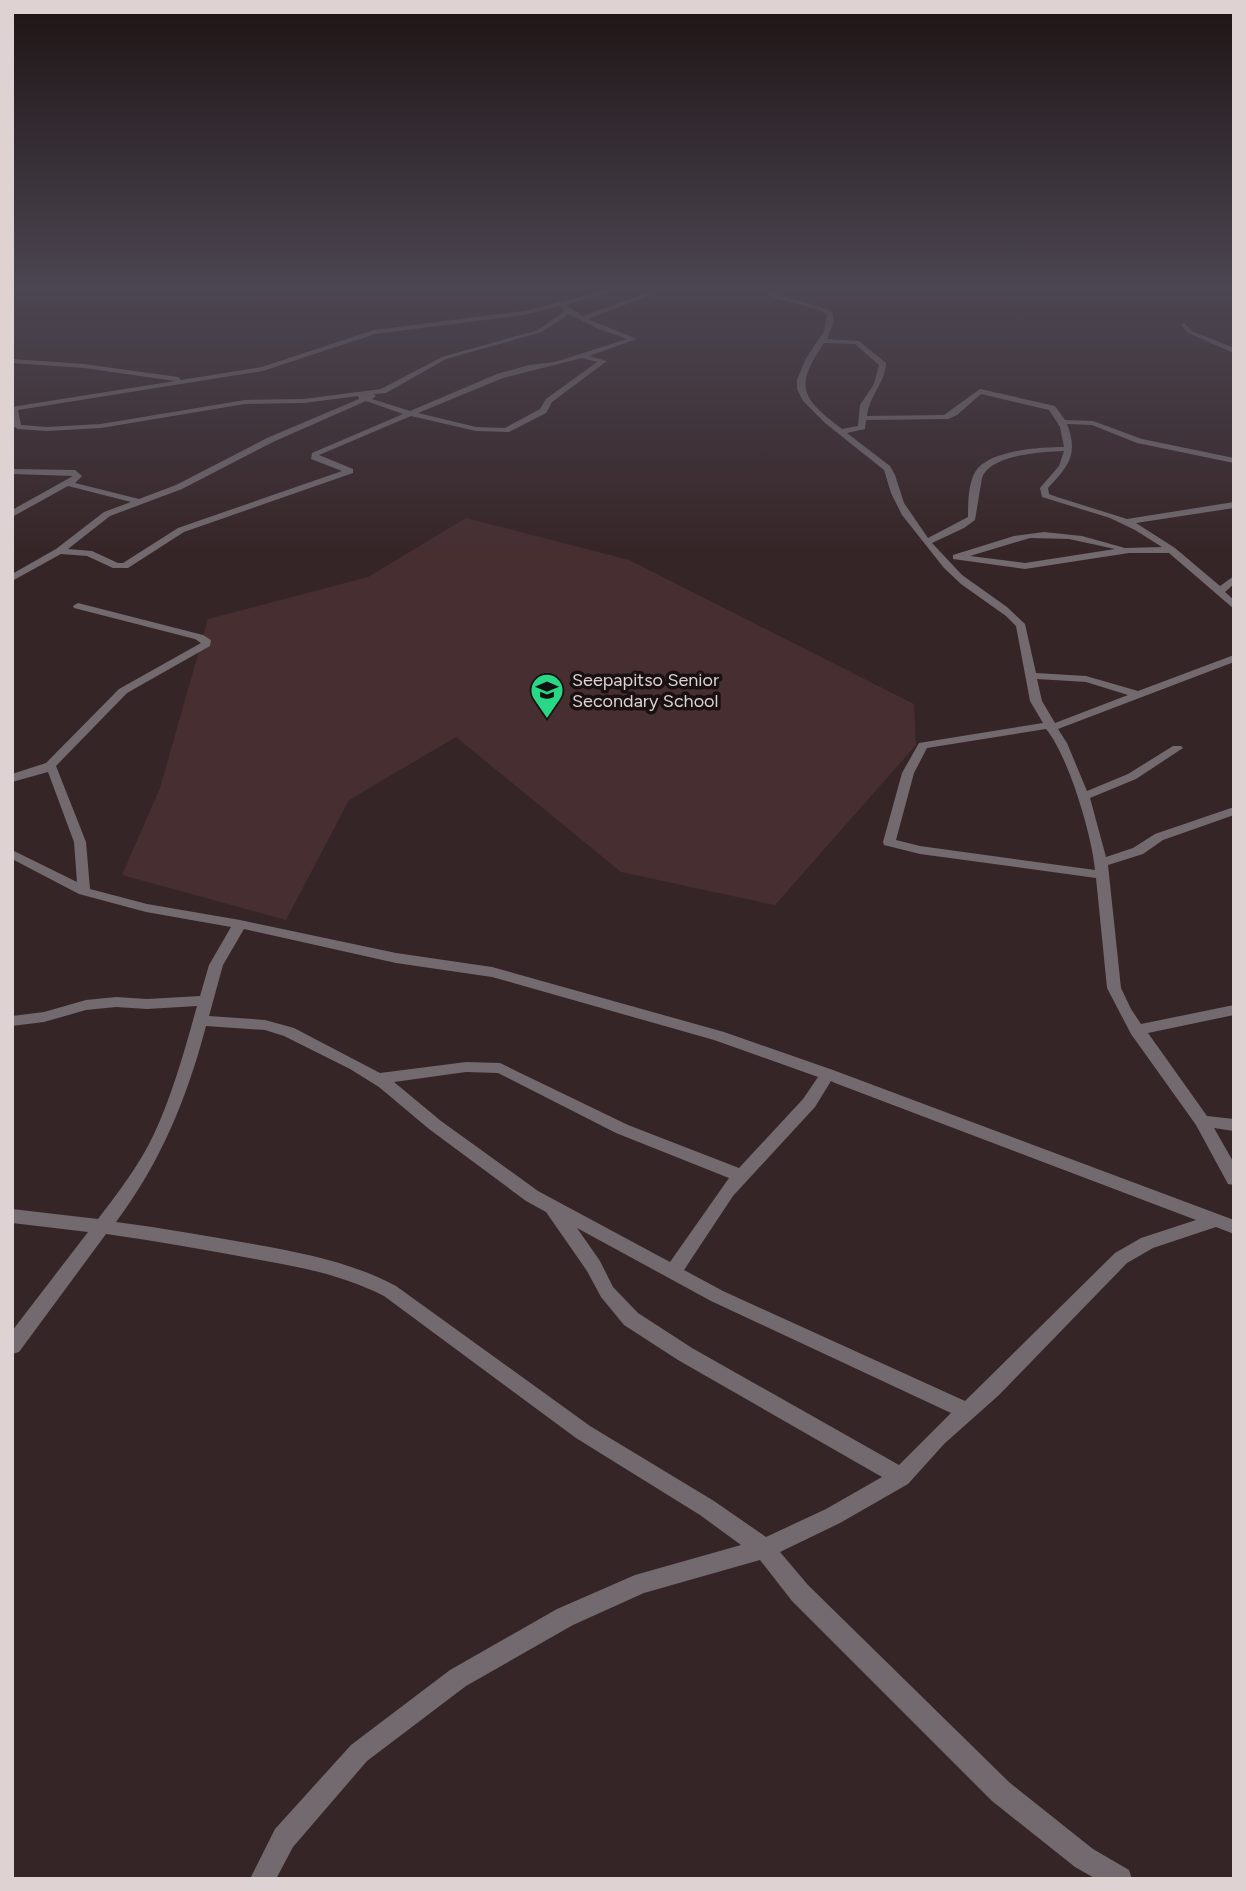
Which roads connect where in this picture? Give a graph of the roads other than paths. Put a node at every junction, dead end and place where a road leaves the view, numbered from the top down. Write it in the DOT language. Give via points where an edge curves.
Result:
graph roads {
  1 [pos="165,377"];
  2 [pos="211,377"];
  3 [pos="408,377"];
  4 [pos="499,377"];
  5 [pos="581,377"];
  6 [pos="803,377"];
  7 [pos="879,377"];
  8 [pos="192,381"];
  9 [pos="383,391"];
  10 [pos="353,395"];
  11 [pos="367,399"];
  12 [pos="13,409"];
  13 [pos="411,413"];
  14 [pos="864,418"];
  15 [pos="1063,422"];
  16 [pos="841,432"];
  17 [pos="1067,449"];
  18 [pos="1234,461"];
  19 [pos="12,471"];
  20 [pos="67,483"];
  21 [pos="137,501"];
  22 [pos="1234,505"];
  23 [pos="12,514"];
  24 [pos="1127,522"];
  25 [pos="926,542"];
  26 [pos="1129,550"];
  27 [pos="1173,550"];
  28 [pos="59,551"];
  29 [pos="956,557"];
  30 [pos="942,559"];
  31 [pos="12,578"];
  32 [pos="1234,579"];
  33 [pos="1220,591"];
  34 [pos="78,606"];
  35 [pos="1234,606"];
  36 [pos="1234,658"];
  37 [pos="1031,676"];
  38 [pos="1138,695"];
  39 [pos="1050,727"];
  40 [pos="1177,748"];
  41 [pos="50,766"];
  42 [pos="12,778"];
  43 [pos="1083,796"];
  44 [pos="1234,811"];
  45 [pos="12,854"];
  46 [pos="1102,869"];
  47 [pos="84,891"];
  48 [pos="240,924"];
  49 [pos="205,1001"];
  50 [pos="1234,1010"];
  51 [pos="12,1021"];
  52 [pos="200,1021"];
  53 [pos="1136,1030"];
  54 [pos="828,1074"];
  55 [pos="377,1079"];
  56 [pos="1202,1121"];
  57 [pos="1234,1125"];
  58 [pos="742,1176"];
  59 [pos="1234,1179"];
  60 [pos="553,1208"];
  61 [pos="12,1216"];
  62 [pos="1225,1224"];
  63 [pos="101,1226"];
  64 [pos="673,1272"];
  65 [pos="12,1346"];
  66 [pos="966,1411"];
  67 [pos="901,1477"];
  68 [pos="764,1549"];
  69 [pos="262,1879"];
  70 [pos="1120,1879"];
  1 -- 8 [label="street"];
  2 -- 8 [label="street"];
  3 -- 9 [label="street"];
  4 -- 13 [label="street"];
  5 -- 13 [label="street" via="549,401 543,411 506,430 476,429"];
  6 -- 16 [label="street" via="800,386 813,407"];
  7 -- 14 [label="street" via="864,405"];
  8 -- 12 [label="street"];
  9 -- 10 [label="street"];
  9 -- 11 [label="street"];
  10 -- 11 [label="street"];
  10 -- 12 [label="street" via="241,402 129,423 47,429 18,427"];
  11 -- 13 [label="street"];
  11 -- 21 [label="street" via="270,440 179,487"];
  13 -- 28 [label="street" via="313,456 349,469 348,474 181,530 125,566 86,552"];
  14 -- 15 [label="street" via="945,417 980,391 1052,408"];
  14 -- 16 [label="street" via="862,427"];
  15 -- 17 [label="street"];
  15 -- 18 [label="street" via="1093,423 1140,441"];
  16 -- 25 [label="street" via="887,469 895,495"];
  17 -- 24 [label="street" via="1063,467 1042,493"];
  17 -- 25 [label="street" via="1024,451 982,468 972,518"];
  19 -- 20 [label="street" via="78,474"];
  20 -- 21 [label="street"];
  20 -- 23 [label="street"];
  21 -- 28 [label="street" via="107,513"];
  22 -- 24 [label="street"];
  24 -- 27 [label="street"];
  25 -- 30 [label="street"];
  26 -- 27 [label="street"];
  26 -- 29 [label="street" via="1025,566"];
  26 -- 29 [label="street" via="1051,534 1017,538"];
  27 -- 33 [label="street"];
  28 -- 31 [label="street"];
  29 -- 30 [label="street"];
  30 -- 37 [label="street" via="972,589 1015,617 1021,625"];
  32 -- 33 [label="street"];
  33 -- 35 [label="street"];
  34 -- 41 [label="street" via="199,637 206,644 123,691"];
  36 -- 38 [label="street"];
  37 -- 38 [label="street" via="1093,679"];
  37 -- 39 [label="street" via="1035,701"];
  38 -- 39 [label="street"];
  39 -- 43 [label="street"];
  39 -- 46 [label="street" via="923,745 908,773 889,842 920,850"];
  40 -- 43 [label="street" via="1139,774"];
  41 -- 42 [label="street"];
  41 -- 47 [label="street" via="80,842"];
  43 -- 46 [label="street"];
  44 -- 46 [label="street" via="1159,837"];
  45 -- 47 [label="street"];
  46 -- 53 [label="street" via="1114,988"];
  47 -- 48 [label="street" via="146,908"];
  48 -- 49 [label="street" via="216,965"];
  48 -- 54 [label="street" via="396,958 492,972 719,1036"];
  49 -- 51 [label="street" via="86,1005"];
  49 -- 52 [label="street"];
  50 -- 53 [label="street"];
  52 -- 55 [label="street" via="241,1021 289,1032"];
  52 -- 63 [label="street" via="161,1136"];
  53 -- 56 [label="street"];
  54 -- 58 [label="street" via="809,1102"];
  54 -- 62 [label="street"];
  55 -- 58 [label="street" via="466,1067 500,1068 622,1129"];
  55 -- 60 [label="street"];
  56 -- 57 [label="street"];
  56 -- 59 [label="street"];
  58 -- 64 [label="street"];
  60 -- 64 [label="street"];
  60 -- 67 [label="street" via="607,1292 631,1319"];
  61 -- 63 [label="street"];
  62 -- 66 [label="street" via="1141,1246 1121,1258"];
  63 -- 65 [label="street"];
  63 -- 68 [label="street" via="294,1259 380,1284 583,1432"];
  64 -- 66 [label="street"];
  66 -- 67 [label="street"];
  67 -- 68 [label="street"];
  68 -- 69 [label="street" via="643,1583 565,1617 458,1678 359,1753 284,1838"];
  68 -- 70 [label="street" via="800,1592 1001,1792 1084,1858"];
}
